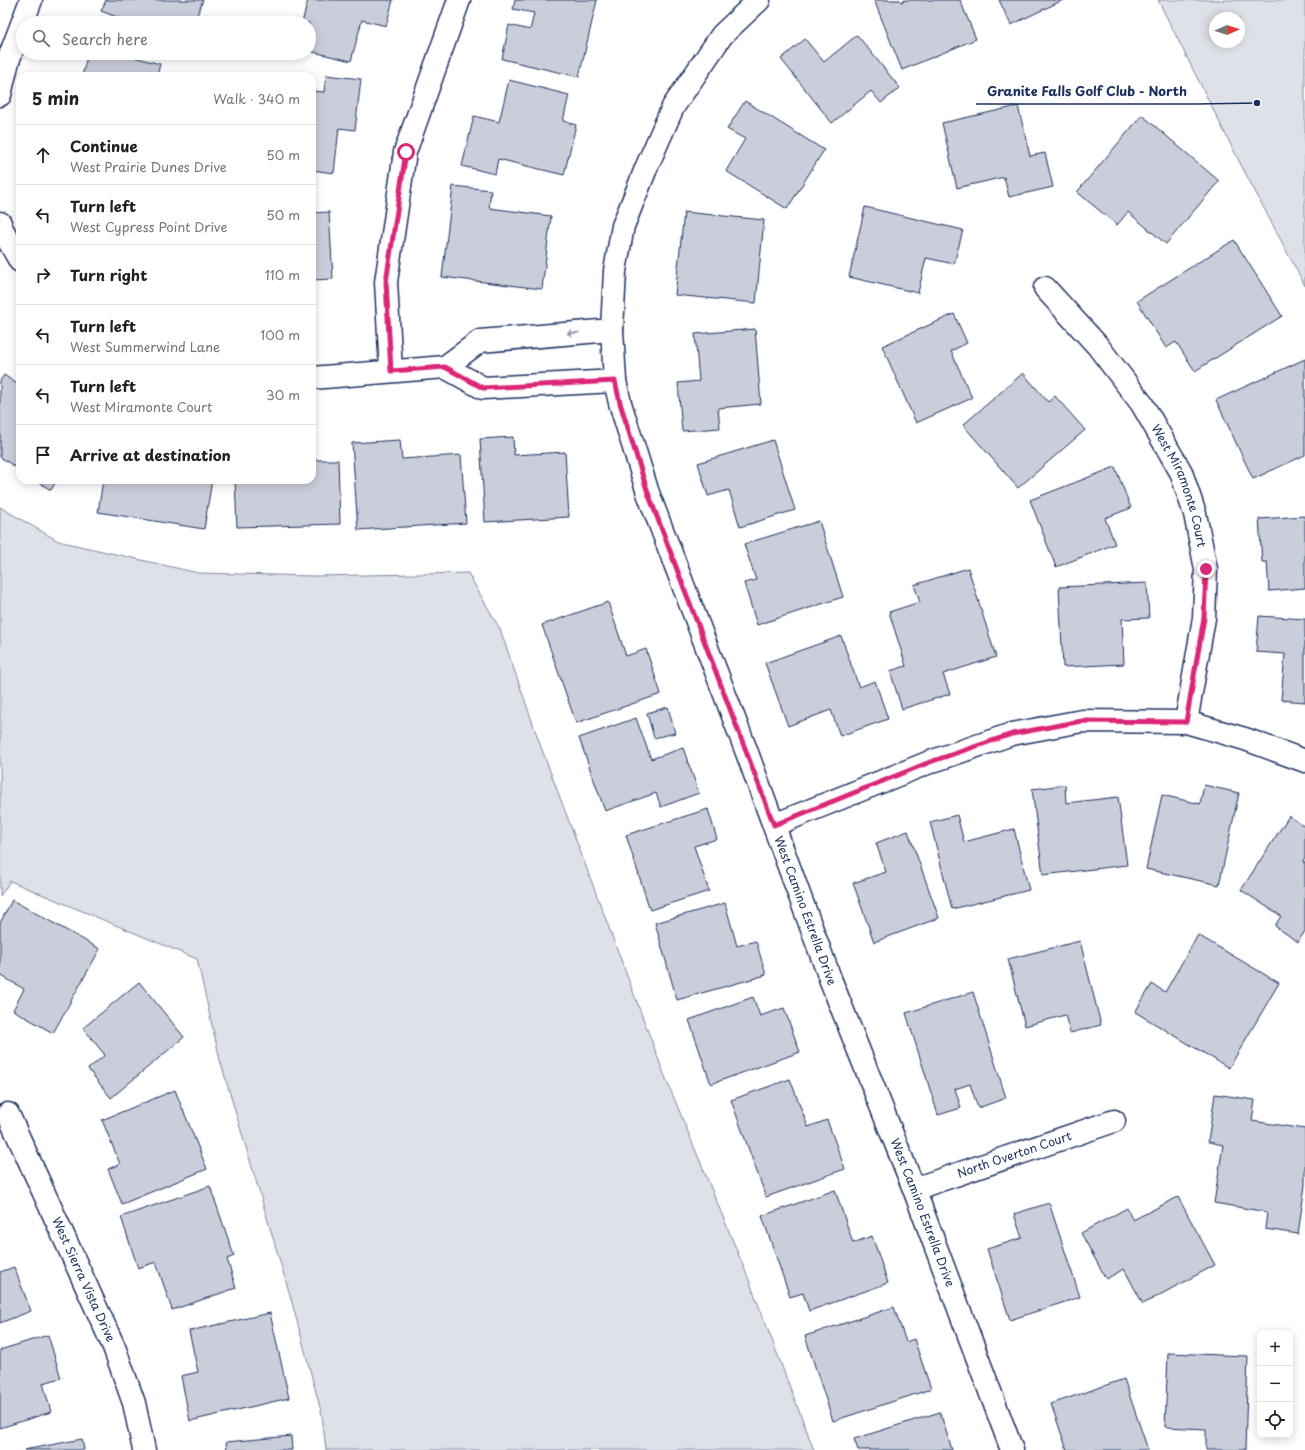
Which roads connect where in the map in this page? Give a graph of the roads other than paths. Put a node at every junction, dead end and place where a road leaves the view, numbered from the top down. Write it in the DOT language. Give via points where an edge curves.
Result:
graph roads {
  1 [pos="32,0"];
  2 [pos="459,0"];
  3 [pos="759,0"];
  4 [pos="26,16"];
  5 [pos="16,41"];
  6 [pos="0,95"];
  7 [pos="0,223"];
  8 [pos="16,254"];
  9 [pos="1045,288"];
  10 [pos="612,330"];
  11 [pos="445,367"];
  12 [pos="391,371"];
  13 [pos="316,378"];
  14 [pos="615,381"];
  15 [pos="1186,722"];
  16 [pos="1305,761"];
  17 [pos="774,825"];
  18 [pos="8,1114"];
  19 [pos="1114,1120"];
  20 [pos="914,1189"];
  21 [pos="144,1450"];
  22 [pos="1012,1450"];
  1 -- 4 [label="street"];
  2 -- 12 [label="street" via="406,152 386,282"];
  3 -- 10 [label="street, West Camino Estrella Drive" via="722,35 673,107 658,139 623,226 615,271"];
  5 -- 6 [label="street"];
  7 -- 8 [label="street"];
  9 -- 15 [label="street, West Miramonte Court" via="1097,345 1142,404 1181,472 1195,514 1206,569 1204,618"];
  10 -- 11 [label="street, one-way" via="480,340"];
  10 -- 14 [label="street, West Camino Estrella Drive"];
  11 -- 12 [label="street"];
  11 -- 14 [label="street" via="483,388"];
  12 -- 13 [label="street"];
  14 -- 17 [label="street, West Camino Estrella Drive" via="648,493"];
  15 -- 16 [label="street" via="1245,739"];
  15 -- 17 [label="street" via="1082,721 1012,734 930,762"];
  17 -- 20 [label="street, West Camino Estrella Drive" via="831,981"];
  18 -- 21 [label="street, West Sierra Vista Drive" via="114,1346 134,1403"];
  19 -- 20 [label="street, North Overton Court"];
  20 -- 22 [label="street, West Camino Estrella Drive"];
}
